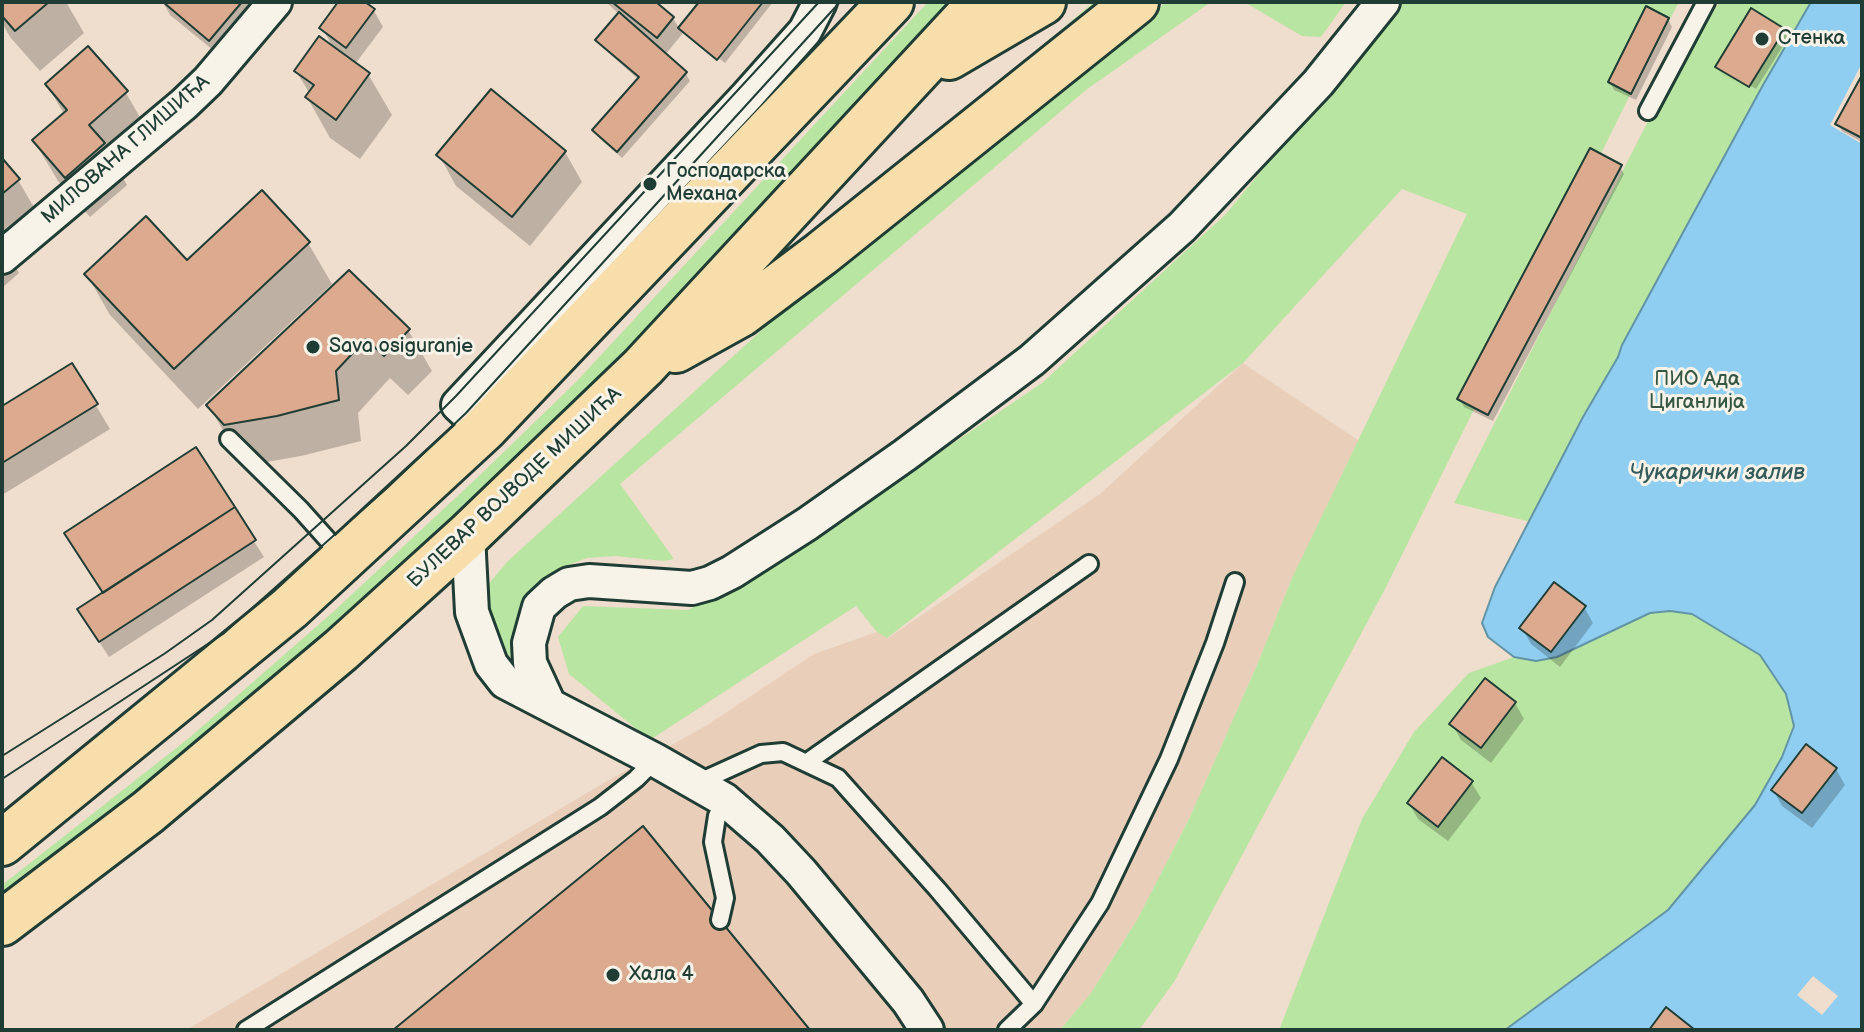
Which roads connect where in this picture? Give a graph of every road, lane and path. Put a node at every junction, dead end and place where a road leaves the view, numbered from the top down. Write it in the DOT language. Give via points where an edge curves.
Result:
graph roads {
  1 [pos="275,2"];
  2 [pos="820,2"];
  3 [pos="891,2"];
  4 [pos="981,2"];
  5 [pos="1043,2"];
  6 [pos="1136,2"];
  7 [pos="1383,2"];
  8 [pos="1706,2"];
  9 [pos="909,80"];
  10 [pos="1648,111"];
  11 [pos="2,257"];
  12 [pos="643,367"];
  13 [pos="484,429"];
  14 [pos="229,439"];
  15 [pos="468,535"];
  16 [pos="345,559"];
  17 [pos="1089,564"];
  18 [pos="1235,582"];
  19 [pos="548,702"];
  20 [pos="655,760"];
  21 [pos="806,763"];
  22 [pos="697,783"];
  23 [pos="725,800"];
  24 [pos="2,843"];
  25 [pos="720,920"];
  26 [pos="2,923"];
  27 [pos="1034,1004"];
  28 [pos="246,1030"];
  29 [pos="927,1030"];
  30 [pos="1007,1030"];
  1 -- 11 [label="street, МИЛОВАНА ГЛИШИЋА" via="184,104"];
  2 -- 13 [label="street" via="805,31 747,96 458,405"];
  3 -- 13 [label="main road"];
  4 -- 9 [label="main road, БУЛЕВАР ВОЈВОДЕ МИШИЋА"];
  5 -- 9 [label="main road"];
  6 -- 12 [label="main road" via="752,306"];
  7 -- 19 [label="street" via="1318,83 1182,227 1032,360 905,455 710,583 692,588 589,581 554,593 539,607 529,643 530,663"];
  8 -- 10 [label="lane"];
  9 -- 12 [label="main road, БУЛЕВАР ВОЈВОДЕ МИШИЋА"];
  12 -- 15 [label="main road, БУЛЕВАР ВОЈВОДЕ МИШИЋА"];
  13 -- 16 [label="main road"];
  14 -- 16 [label="lane"];
  15 -- 19 [label="street" via="472,612 491,664 505,682"];
  15 -- 26 [label="main road, БУЛЕВАР ВОЈВОДЕ МИШИЋА" via="148,812"];
  16 -- 24 [label="main road"];
  17 -- 21 [label="lane"];
  18 -- 27 [label="lane" via="1163,774 1100,903"];
  19 -- 20 [label="street"];
  20 -- 22 [label="street"];
  20 -- 28 [label="lane" via="600,807"];
  21 -- 22 [label="lane" via="783,752 761,754"];
  21 -- 27 [label="lane" via="838,778"];
  22 -- 23 [label="street"];
  23 -- 25 [label="lane" via="713,842 725,898"];
  23 -- 29 [label="street" via="801,872"];
  27 -- 30 [label="lane"];
}
